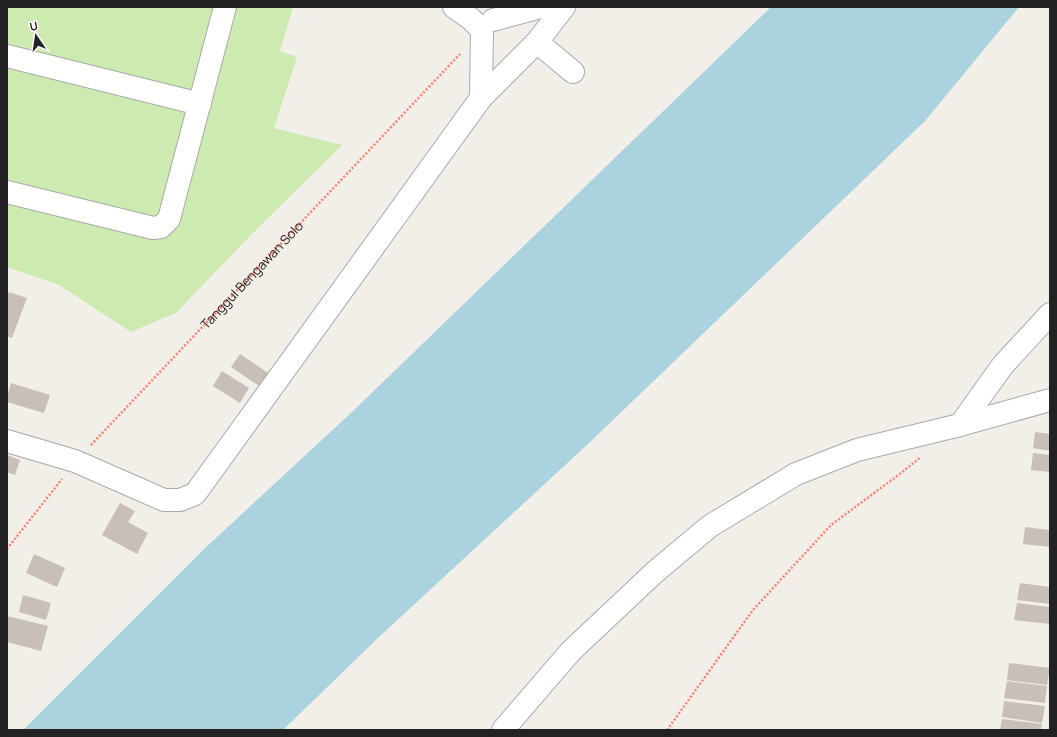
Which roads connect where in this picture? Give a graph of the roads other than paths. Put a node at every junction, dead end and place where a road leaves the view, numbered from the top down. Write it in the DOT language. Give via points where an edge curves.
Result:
graph roads {
  1 [pos="225,7"];
  2 [pos="454,7"];
  3 [pos="541,7"];
  4 [pos="564,7"];
  5 [pos="492,19"];
  6 [pos="537,42"];
  7 [pos="7,56"];
  8 [pos="573,72"];
  9 [pos="481,98"];
  10 [pos="200,104"];
  11 [pos="7,192"];
  12 [pos="1050,314"];
  13 [pos="1050,400"];
  14 [pos="960,425"];
  15 [pos="7,441"];
  16 [pos="503,730"];
  1 -- 10 [label="street"];
  2 -- 5 [label="street" via="471,19"];
  3 -- 5 [label="street"];
  4 -- 6 [label="street"];
  5 -- 9 [label="street"];
  6 -- 8 [label="street"];
  6 -- 9 [label="street"];
  7 -- 10 [label="street"];
  9 -- 15 [label="street" via="195,494 180,500 164,500 76,461"];
  10 -- 11 [label="street" via="169,219 161,227 153,228"];
  12 -- 14 [label="street" via="1003,365"];
  13 -- 14 [label="street"];
  14 -- 16 [label="street" via="857,450 796,474 710,526 655,572 571,651"];
}
